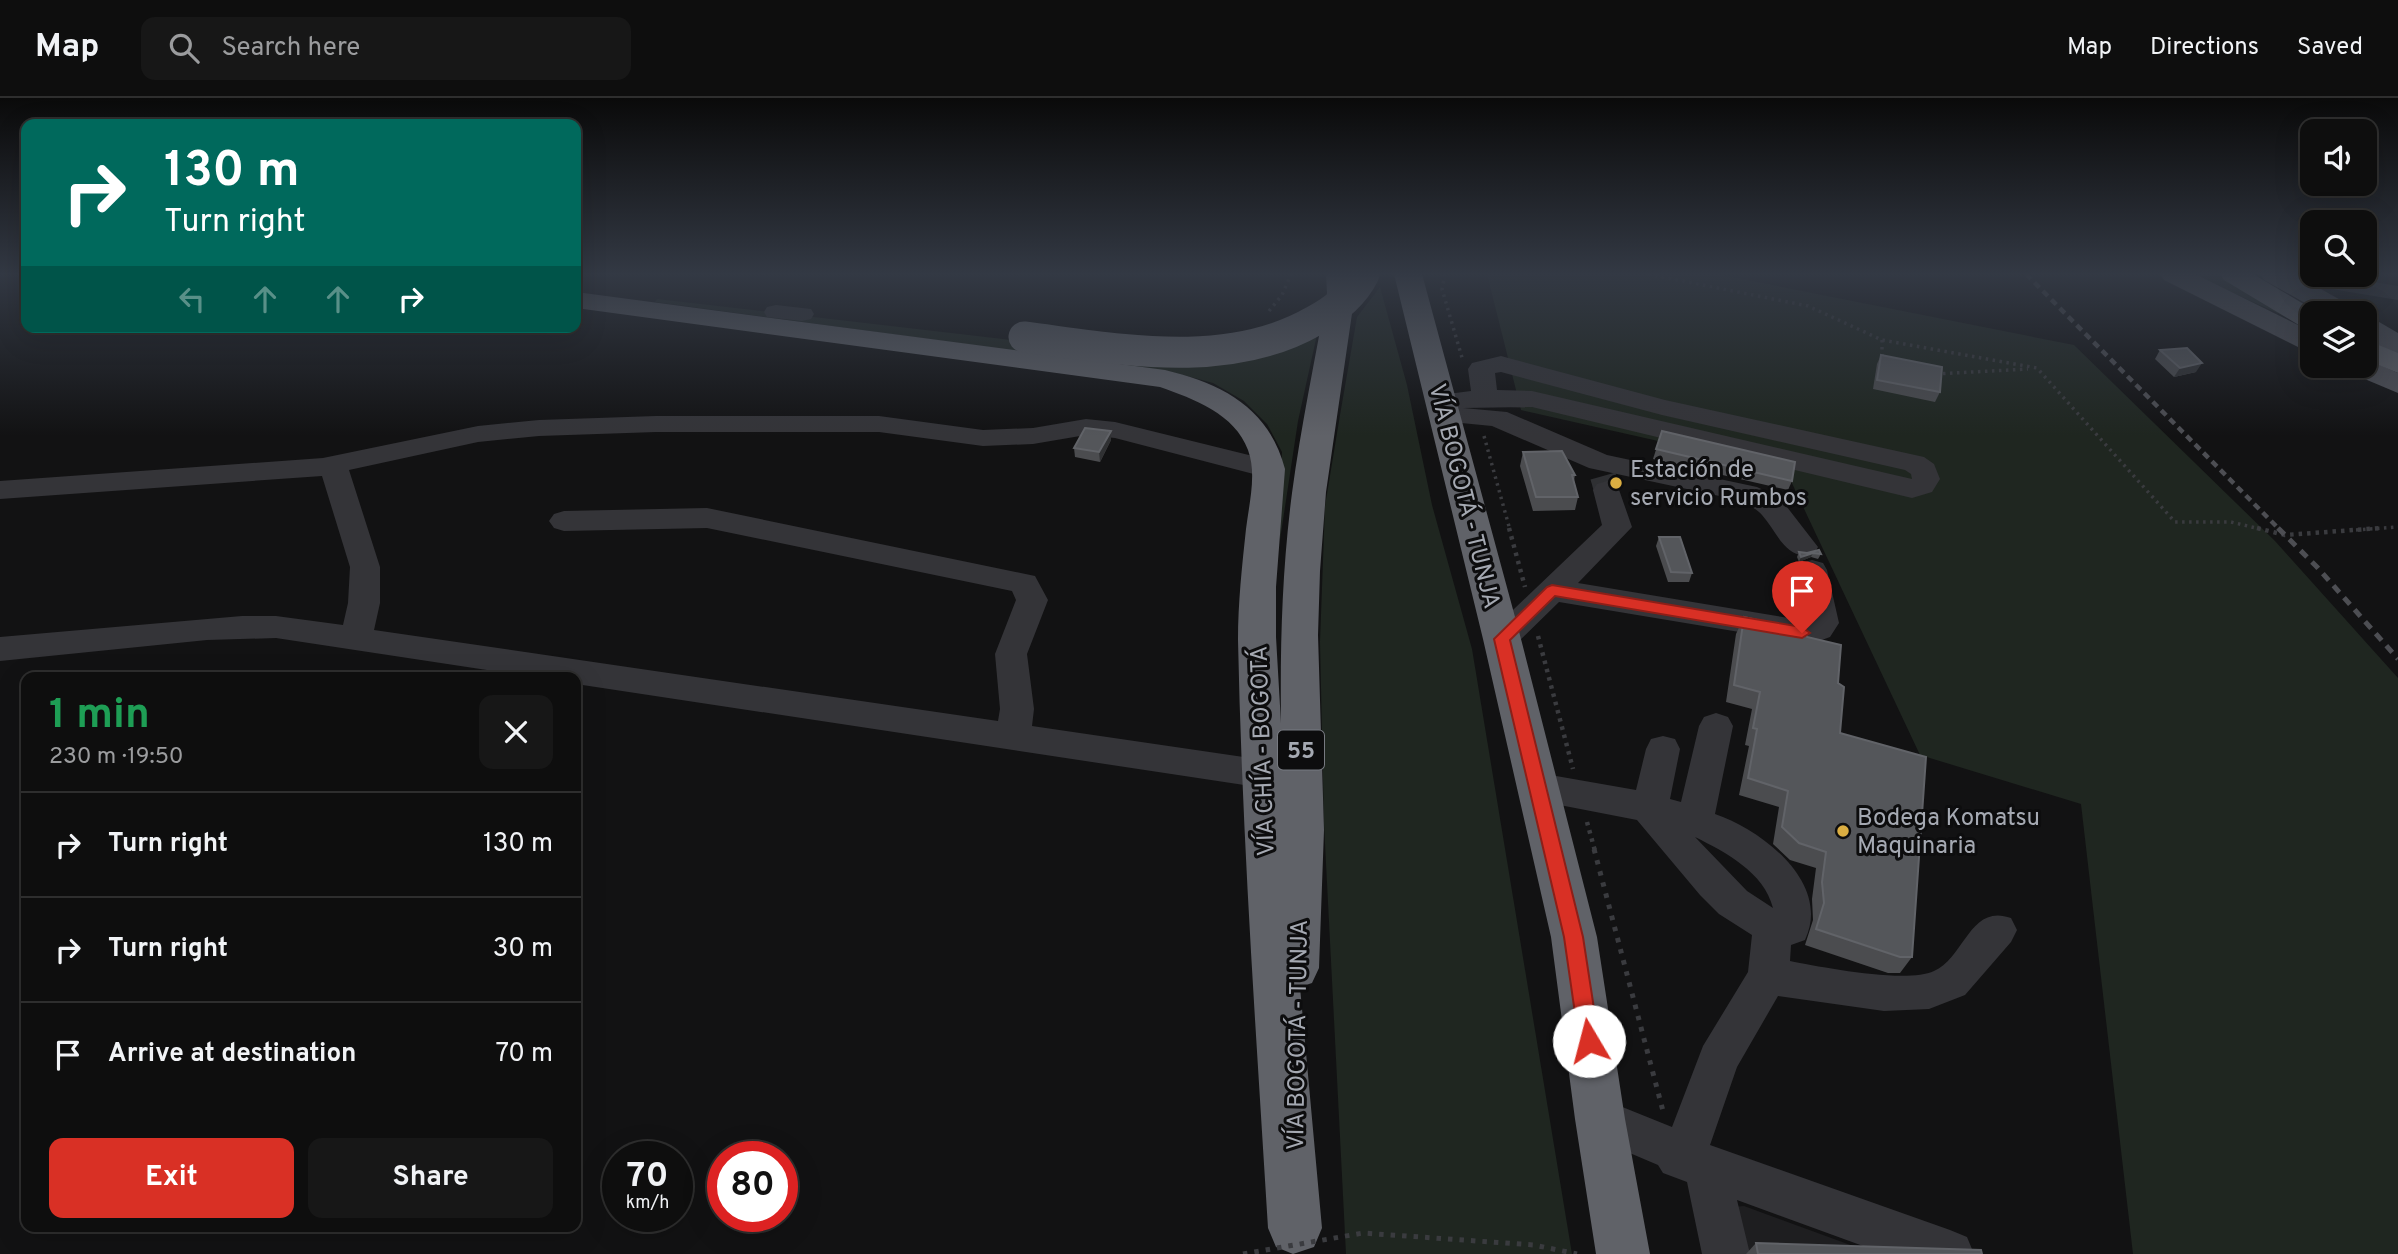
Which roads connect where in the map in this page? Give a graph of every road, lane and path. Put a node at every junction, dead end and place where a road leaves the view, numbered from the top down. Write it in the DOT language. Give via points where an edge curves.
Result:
graph roads {
  1 [pos="784,328"];
  2 [pos="947,328"];
  3 [pos="1298,328"];
  4 [pos="1335,328"];
  5 [pos="1431,328"];
  6 [pos="1449,328"];
  7 [pos="1852,328"];
  8 [pos="2282,328"];
  9 [pos="2377,333"];
  10 [pos="2300,337"];
  11 [pos="1882,340"];
  12 [pos="2398,345"];
  13 [pos="2377,354"];
  14 [pos="1882,363"];
  15 [pos="2398,364"];
  16 [pos="2037,368"];
  17 [pos="1928,373"];
  18 [pos="2377,374"];
  19 [pos="2398,384"];
  20 [pos="1605,405"];
  21 [pos="1464,406"];
  22 [pos="333,465"];
  23 [pos="1269,470"];
  24 [pos="1603,476"];
  25 [pos="0,490"];
  26 [pos="564,521"];
  27 [pos="2398,527"];
  28 [pos="1542,600"];
  29 [pos="356,638"];
  30 [pos="1502,639"];
  31 [pos="0,649"];
  32 [pos="1716,726"];
  33 [pos="1014,736"];
  34 [pos="1663,749"];
  35 [pos="1264,774"];
  36 [pos="1559,791"];
  37 [pos="1650,809"];
  38 [pos="1695,820"];
  39 [pos="1773,927"];
  40 [pos="1997,930"];
  41 [pos="1768,976"];
  42 [pos="1600,1119"];
  43 [pos="1686,1158"];
  44 [pos="1297,1241"];
  45 [pos="1243,1254"];
  46 [pos="1577,1254"];
  47 [pos="1623,1254"];
  48 [pos="1726,1254"];
  49 [pos="1950,1254"];
  1 -- 23 [label="highway, VÍA CHÍA - BOGOTÁ" via="1165,379 1198,389 1239,413 1260,440"];
  2 -- 3 [label="highway, bridge" via="1153,352 1228,349"];
  4 -- 44 [label="highway, VÍA BOGOTÁ - TUNJA / 55" via="1309,492 1299,635 1303,830 1296,944"];
  5 -- 21 [label="highway, VÍA BOGOTÁ - TUNJA"];
  6 -- 21 [label="path"];
  7 -- 11 [label="path"];
  8 -- 10 [label="main road"];
  9 -- 12 [label="main road"];
  11 -- 14 [label="path"];
  11 -- 16 [label="path"];
  13 -- 15 [label="highway"];
  16 -- 17 [label="path"];
  16 -- 27 [label="path" via="2175,522 2231,522 2285,535"];
  18 -- 19 [label="main road"];
  20 -- 20 [label="street" via="1914,463 1924,470 1926,479 1912,489"];
  20 -- 21 [label="street" via="1532,399"];
  21 -- 24 [label="street" via="1497,418"];
  21 -- 28 [label="path"];
  21 -- 30 [label="highway, VÍA BOGOTÁ - TUNJA"];
  22 -- 23 [label="street" via="478,434 539,428 839,423 983,438 1086,427 1115,430"];
  22 -- 25 [label="street"];
  22 -- 29 [label="street" via="365,567 364,603"];
  23 -- 35 [label="highway, VÍA CHÍA - BOGOTÁ" via="1258,600"];
  24 -- 28 [label="street" via="1617,527"];
  24 -- 28 [label="street" via="1755,496 1776,511 1807,558 1824,623 1811,633"];
  26 -- 33 [label="street" via="707,518 1024,583 1032,600 1011,654 1017,709"];
  28 -- 30 [label="street"];
  28 -- 36 [label="path"];
  29 -- 31 [label="street" via="232,626"];
  29 -- 33 [label="street"];
  30 -- 36 [label="highway, VÍA BOGOTÁ - TUNJA"];
  32 -- 38 [label="street"];
  33 -- 35 [label="street"];
  34 -- 37 [label="street"];
  35 -- 44 [label="highway, VÍA CHÍA - BOGOTÁ"];
  36 -- 37 [label="street"];
  36 -- 42 [label="highway, VÍA BOGOTÁ - TUNJA"];
  36 -- 43 [label="path"];
  37 -- 38 [label="street"];
  37 -- 39 [label="street" via="1721,890"];
  38 -- 39 [label="street" via="1729,835 1782,883 1794,920 1791,928"];
  39 -- 41 [label="street"];
  40 -- 41 [label="street" via="1948,985 1918,992 1884,992"];
  41 -- 43 [label="street" via="1718,1060"];
  42 -- 43 [label="street"];
  42 -- 47 [label="highway, VÍA BOGOTÁ - TUNJA"];
  43 -- 48 [label="street"];
  43 -- 49 [label="street"];
  45 -- 46 [label="path, bridge" via="1363,1233 1534,1245"];
}
